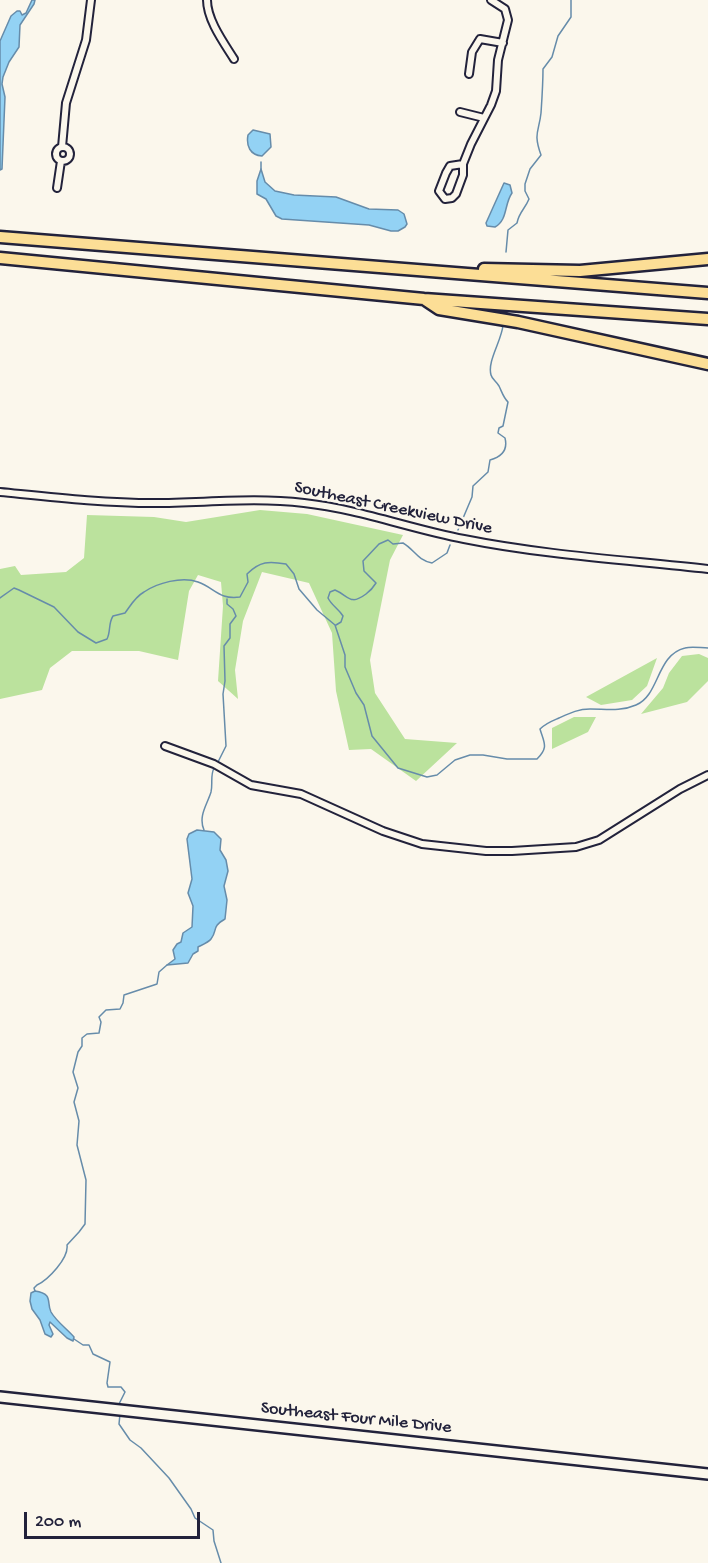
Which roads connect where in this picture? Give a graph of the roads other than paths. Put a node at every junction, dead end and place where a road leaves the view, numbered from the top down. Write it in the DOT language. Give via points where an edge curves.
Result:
graph roads {
  1 [pos="91,0"];
  2 [pos="207,0"];
  3 [pos="491,0"];
  4 [pos="503,43"];
  5 [pos="234,59"];
  6 [pos="469,74"];
  7 [pos="460,112"];
  8 [pos="484,118"];
  9 [pos="62,147"];
  10 [pos="61,161"];
  11 [pos="463,164"];
  12 [pos="57,188"];
  13 [pos="0,237"];
  14 [pos="0,258"];
  15 [pos="708,258"];
  16 [pos="436,272"];
  17 [pos="708,293"];
  18 [pos="424,299"];
  19 [pos="708,319"];
  20 [pos="708,363"];
  21 [pos="0,492"];
  22 [pos="708,569"];
  23 [pos="165,746"];
  24 [pos="708,775"];
  25 [pos="0,1397"];
  26 [pos="708,1474"];
  1 -- 9 [label="street" via="86,40 66,103"];
  2 -- 5 [label="street"];
  3 -- 4 [label="street" via="501,5 507,15"];
  4 -- 6 [label="street" via="480,39 472,52"];
  4 -- 8 [label="street" via="496,91"];
  7 -- 8 [label="street"];
  8 -- 11 [label="street"];
  9 -- 10 [label="street" via="56,153"];
  9 -- 10 [label="street" via="70,155"];
  10 -- 12 [label="street"];
  11 -- 11 [label="street" via="456,194 445,199 439,191 446,172 450,166"];
  13 -- 16 [label="highway"];
  14 -- 18 [label="highway"];
  15 -- 16 [label="highway" via="580,271 465,268"];
  16 -- 17 [label="highway"];
  18 -- 19 [label="highway"];
  18 -- 20 [label="highway" via="439,309"];
  21 -- 22 [label="street, Southeast Creekview Drive" via="94,501 306,503 514,548"];
  23 -- 24 [label="street" via="214,764 251,785 301,794 407,840 486,851 588,844"];
  25 -- 26 [label="main road, Southeast Four Mile Drive"];
}
